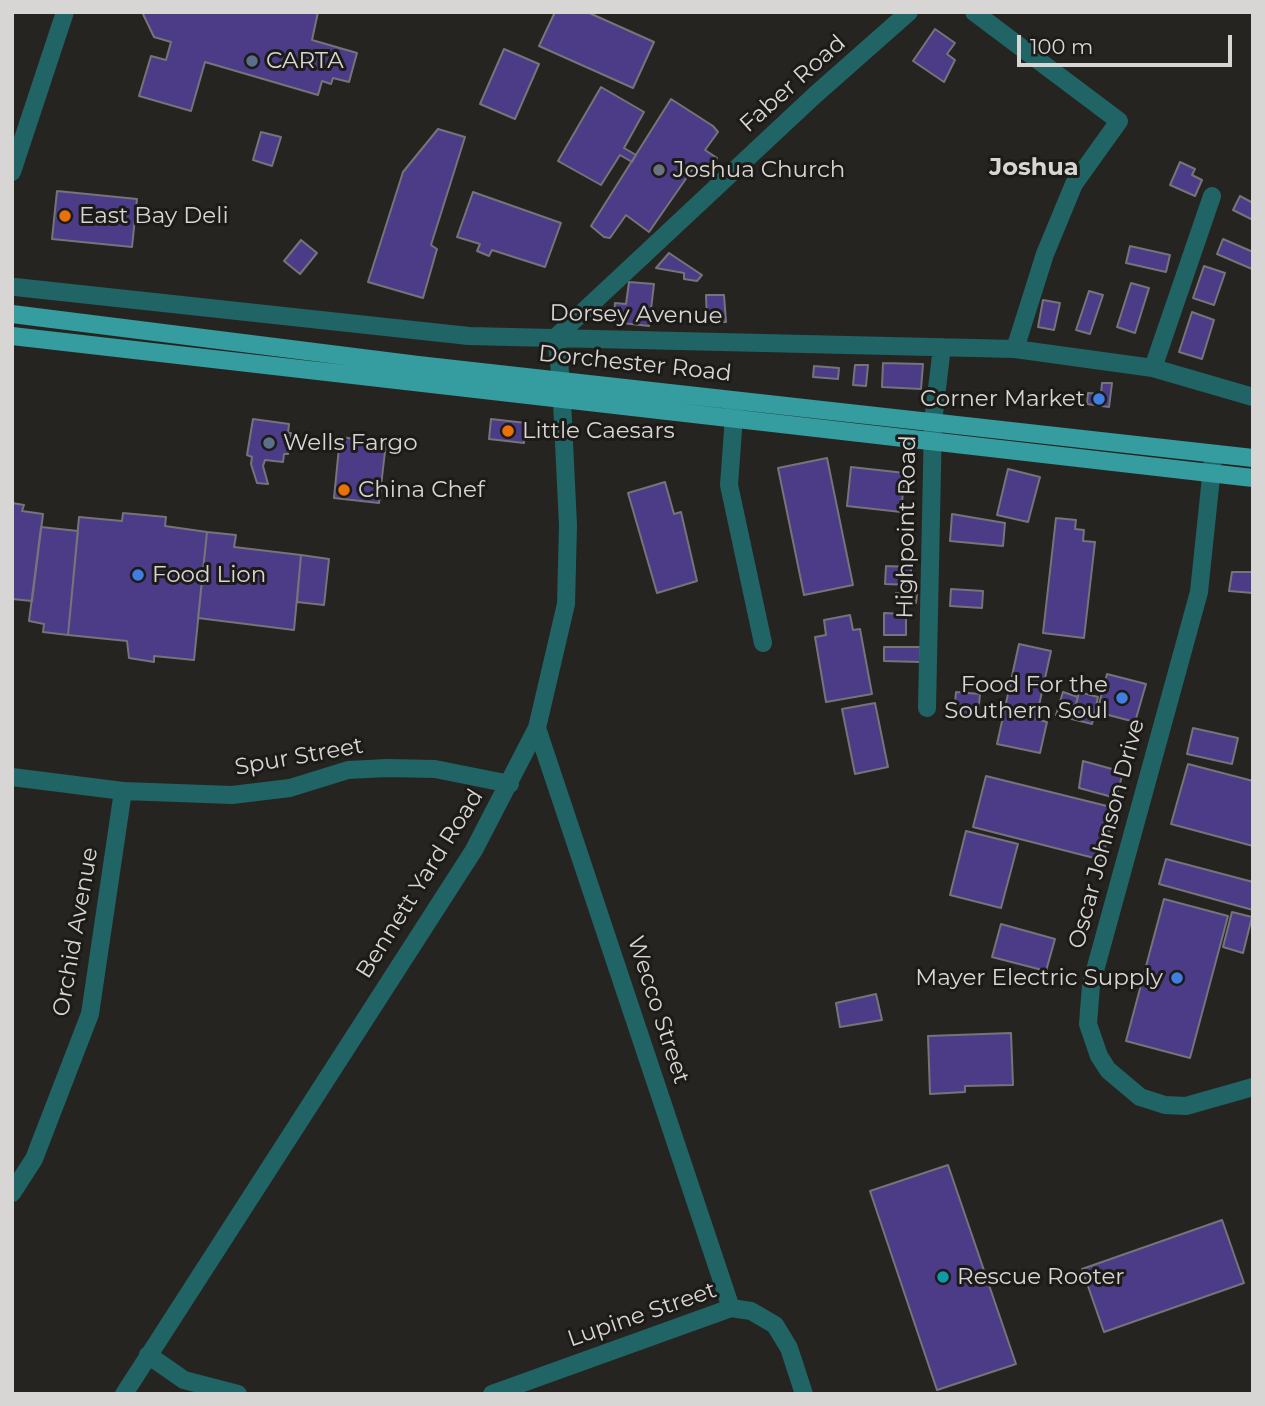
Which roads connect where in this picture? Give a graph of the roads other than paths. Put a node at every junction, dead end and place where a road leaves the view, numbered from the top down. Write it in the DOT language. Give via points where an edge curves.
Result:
graph roads {
  1 [pos="65,12"];
  2 [pos="909,12"];
  3 [pos="974,12"];
  4 [pos="12,172"];
  5 [pos="1212,196"];
  6 [pos="15,287"];
  7 [pos="12,314"];
  8 [pos="12,335"];
  9 [pos="556,337"];
  10 [pos="942,347"];
  11 [pos="1015,349"];
  12 [pos="316,361"];
  13 [pos="1153,368"];
  14 [pos="561,390"];
  15 [pos="1253,397"];
  16 [pos="735,399"];
  17 [pos="734,418"];
  18 [pos="933,422"];
  19 [pos="933,441"];
  20 [pos="1214,453"];
  21 [pos="1253,457"];
  22 [pos="1212,473"];
  23 [pos="1253,478"];
  24 [pos="762,643"];
  25 [pos="928,708"];
  26 [pos="537,728"];
  27 [pos="12,777"];
  28 [pos="510,784"];
  29 [pos="123,791"];
  30 [pos="1253,1087"];
  31 [pos="12,1193"];
  32 [pos="731,1308"];
  33 [pos="148,1355"];
  34 [pos="124,1394"];
  35 [pos="237,1394"];
  36 [pos="492,1394"];
  37 [pos="804,1394"];
  1 -- 4 [label="street"];
  2 -- 9 [label="street, Faber Road"];
  3 -- 11 [label="street" via="1119,121 1074,184 1045,254"];
  5 -- 13 [label="street"];
  6 -- 9 [label="street, Dorsey Avenue" via="469,336"];
  7 -- 12 [label="main road, Dorchester Road"];
  8 -- 12 [label="main road, Dorchester Road"];
  9 -- 10 [label="street, Dorsey Avenue"];
  9 -- 14 [label="street, Bennett Yard Road"];
  10 -- 11 [label="street, Dorsey Avenue"];
  10 -- 18 [label="street, Highpoint Road"];
  11 -- 13 [label="street, Dorsey Avenue"];
  12 -- 14 [label="main road, Dorchester Road"];
  13 -- 15 [label="street, Dorsey Avenue"];
  14 -- 16 [label="main road, Dorchester Road"];
  14 -- 17 [label="main road, Dorchester Road"];
  14 -- 26 [label="street, Bennett Yard Road" via="568,525 566,604"];
  16 -- 17 [label="street"];
  16 -- 18 [label="main road, Dorchester Road"];
  17 -- 19 [label="main road, Dorchester Road"];
  17 -- 24 [label="street" via="729,485"];
  18 -- 19 [label="street, Highpoint Road"];
  18 -- 20 [label="main road, Dorchester Road"];
  19 -- 22 [label="main road, Dorchester Road"];
  19 -- 25 [label="street, Highpoint Road"];
  20 -- 21 [label="main road, Dorchester Road"];
  20 -- 22 [label="street, Oscar Johnson Drive"];
  22 -- 23 [label="main road, Dorchester Road"];
  22 -- 30 [label="street, Oscar Johnson Drive" via="1199,592 1091,985 1088,1024 1108,1070 1140,1097 1186,1106"];
  26 -- 28 [label="street, Bennett Yard Road"];
  26 -- 32 [label="street, Wecco Street"];
  27 -- 29 [label="street, Spur Street"];
  28 -- 29 [label="street, Spur Street" via="435,769 387,768 348,770 290,788 232,795"];
  28 -- 33 [label="street, Bennett Yard Road" via="474,850"];
  29 -- 31 [label="street, Orchid Avenue" via="90,1014 34,1159"];
  32 -- 36 [label="street, Lupine Street"];
  32 -- 37 [label="street, Lupine Street" via="751,1311 775,1325 789,1348"];
  33 -- 34 [label="street, Bennett Yard Road"];
  33 -- 35 [label="street" via="184,1380"];
}
